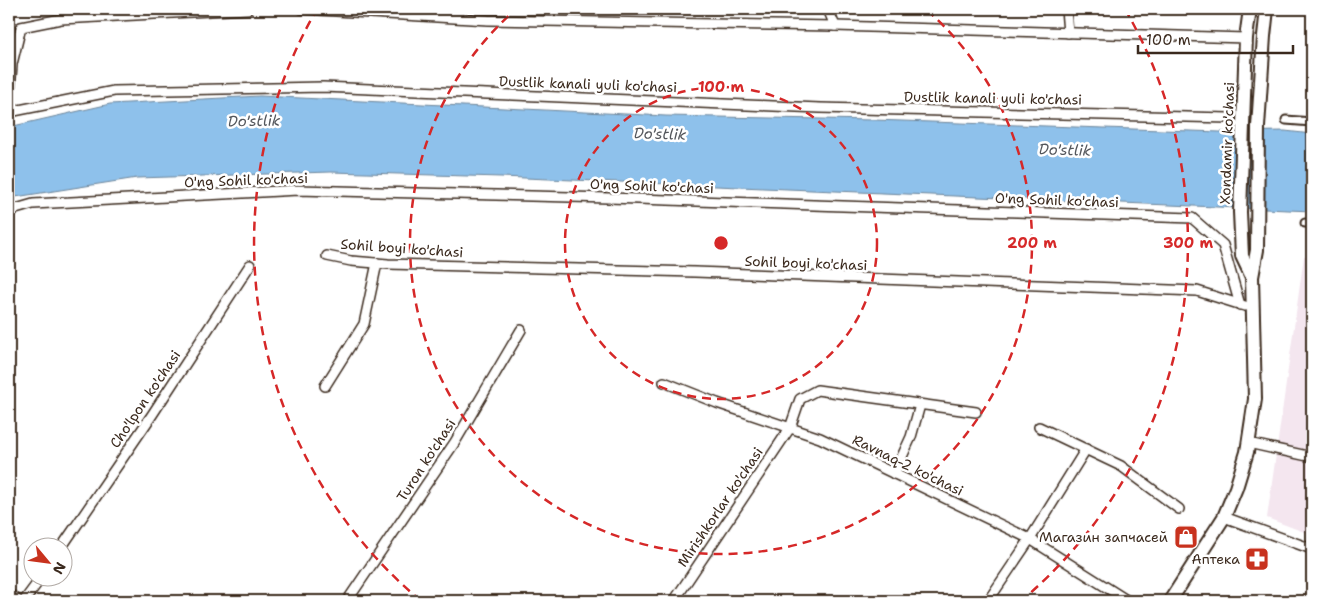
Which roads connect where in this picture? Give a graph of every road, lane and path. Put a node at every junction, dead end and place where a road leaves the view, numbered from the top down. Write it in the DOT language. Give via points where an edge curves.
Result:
graph roads {
  1 [pos="248,9"];
  2 [pos="302,9"];
  3 [pos="828,9"];
  4 [pos="1066,9"];
  5 [pos="1250,9"];
  6 [pos="1268,9"];
  7 [pos="835,26"];
  8 [pos="1068,33"];
  9 [pos="1246,38"];
  10 [pos="9,106"];
  11 [pos="9,112"];
  12 [pos="1229,118"];
  13 [pos="1286,120"];
  14 [pos="1312,122"];
  15 [pos="9,211"];
  16 [pos="326,256"];
  17 [pos="377,263"];
  18 [pos="250,264"];
  19 [pos="1252,277"];
  20 [pos="1246,306"];
  21 [pos="521,330"];
  22 [pos="664,382"];
  23 [pos="325,386"];
  24 [pos="920,405"];
  25 [pos="976,412"];
  26 [pos="1039,427"];
  27 [pos="790,428"];
  28 [pos="1248,443"];
  29 [pos="1086,449"];
  30 [pos="1312,457"];
  31 [pos="894,474"];
  32 [pos="1180,509"];
  33 [pos="1224,517"];
  34 [pos="68,538"];
  35 [pos="1030,539"];
  36 [pos="1312,548"];
  37 [pos="34,588"];
  38 [pos="9,594"];
  39 [pos="19,601"];
  40 [pos="24,601"];
  41 [pos="347,601"];
  42 [pos="674,601"];
  43 [pos="988,601"];
  44 [pos="1128,601"];
  45 [pos="1170,601"];
  1 -- 10 [label="street" via="61,19 21,27 12,64"];
  2 -- 7 [label="street" via="488,20"];
  3 -- 7 [label="street"];
  4 -- 8 [label="street"];
  5 -- 9 [label="main road, Xondamir ko'chasi"];
  6 -- 19 [label="main road, Xondamir ko'chasi" via="1258,128 1257,250"];
  7 -- 8 [label="street"];
  8 -- 9 [label="street"];
  9 -- 19 [label="main road, Xondamir ko'chasi" via="1240,212 1242,256"];
  11 -- 12 [label="street, Dustlik kanali yuli ko'chasi" via="114,91 323,87 820,108"];
  13 -- 14 [label="street"];
  15 -- 20 [label="street, O'ng Sohil ko'chasi" via="33,204 298,190 1192,218 1224,245"];
  16 -- 17 [label="street, Sohil boyi ko'chasi" via="351,262"];
  17 -- 20 [label="street, Sohil boyi ko'chasi" via="1197,291"];
  17 -- 23 [label="street" via="364,324"];
  18 -- 34 [label="street, Cho'lpon ko'chasi"];
  19 -- 20 [label="main road, Xondamir ko'chasi"];
  20 -- 28 [label="main road, Xondamir ko'chasi" via="1255,399"];
  21 -- 41 [label="street, Turon ko'chasi" via="455,442"];
  22 -- 27 [label="street, Ravnaq-2 ko'chasi"];
  24 -- 25 [label="street, Mirishkorlar ko'chasi"];
  24 -- 27 [label="street, Mirishkorlar ko'chasi" via="817,390 800,399"];
  24 -- 31 [label="street" via="911,436"];
  26 -- 29 [label="street"];
  27 -- 31 [label="street, Ravnaq-2 ko'chasi" via="820,438"];
  27 -- 42 [label="street, Mirishkorlar ko'chasi"];
  28 -- 30 [label="street"];
  28 -- 33 [label="main road, Xondamir ko'chasi"];
  29 -- 32 [label="street" via="1121,466"];
  29 -- 35 [label="street"];
  31 -- 35 [label="street, Ravnaq-2 ko'chasi"];
  33 -- 36 [label="street"];
  33 -- 45 [label="main road, Xondamir ko'chasi"];
  35 -- 43 [label="street"];
  35 -- 44 [label="street, Ravnaq-2 ko'chasi"];
  37 -- 40 [label="street"];
  38 -- 39 [label="street"];
}
